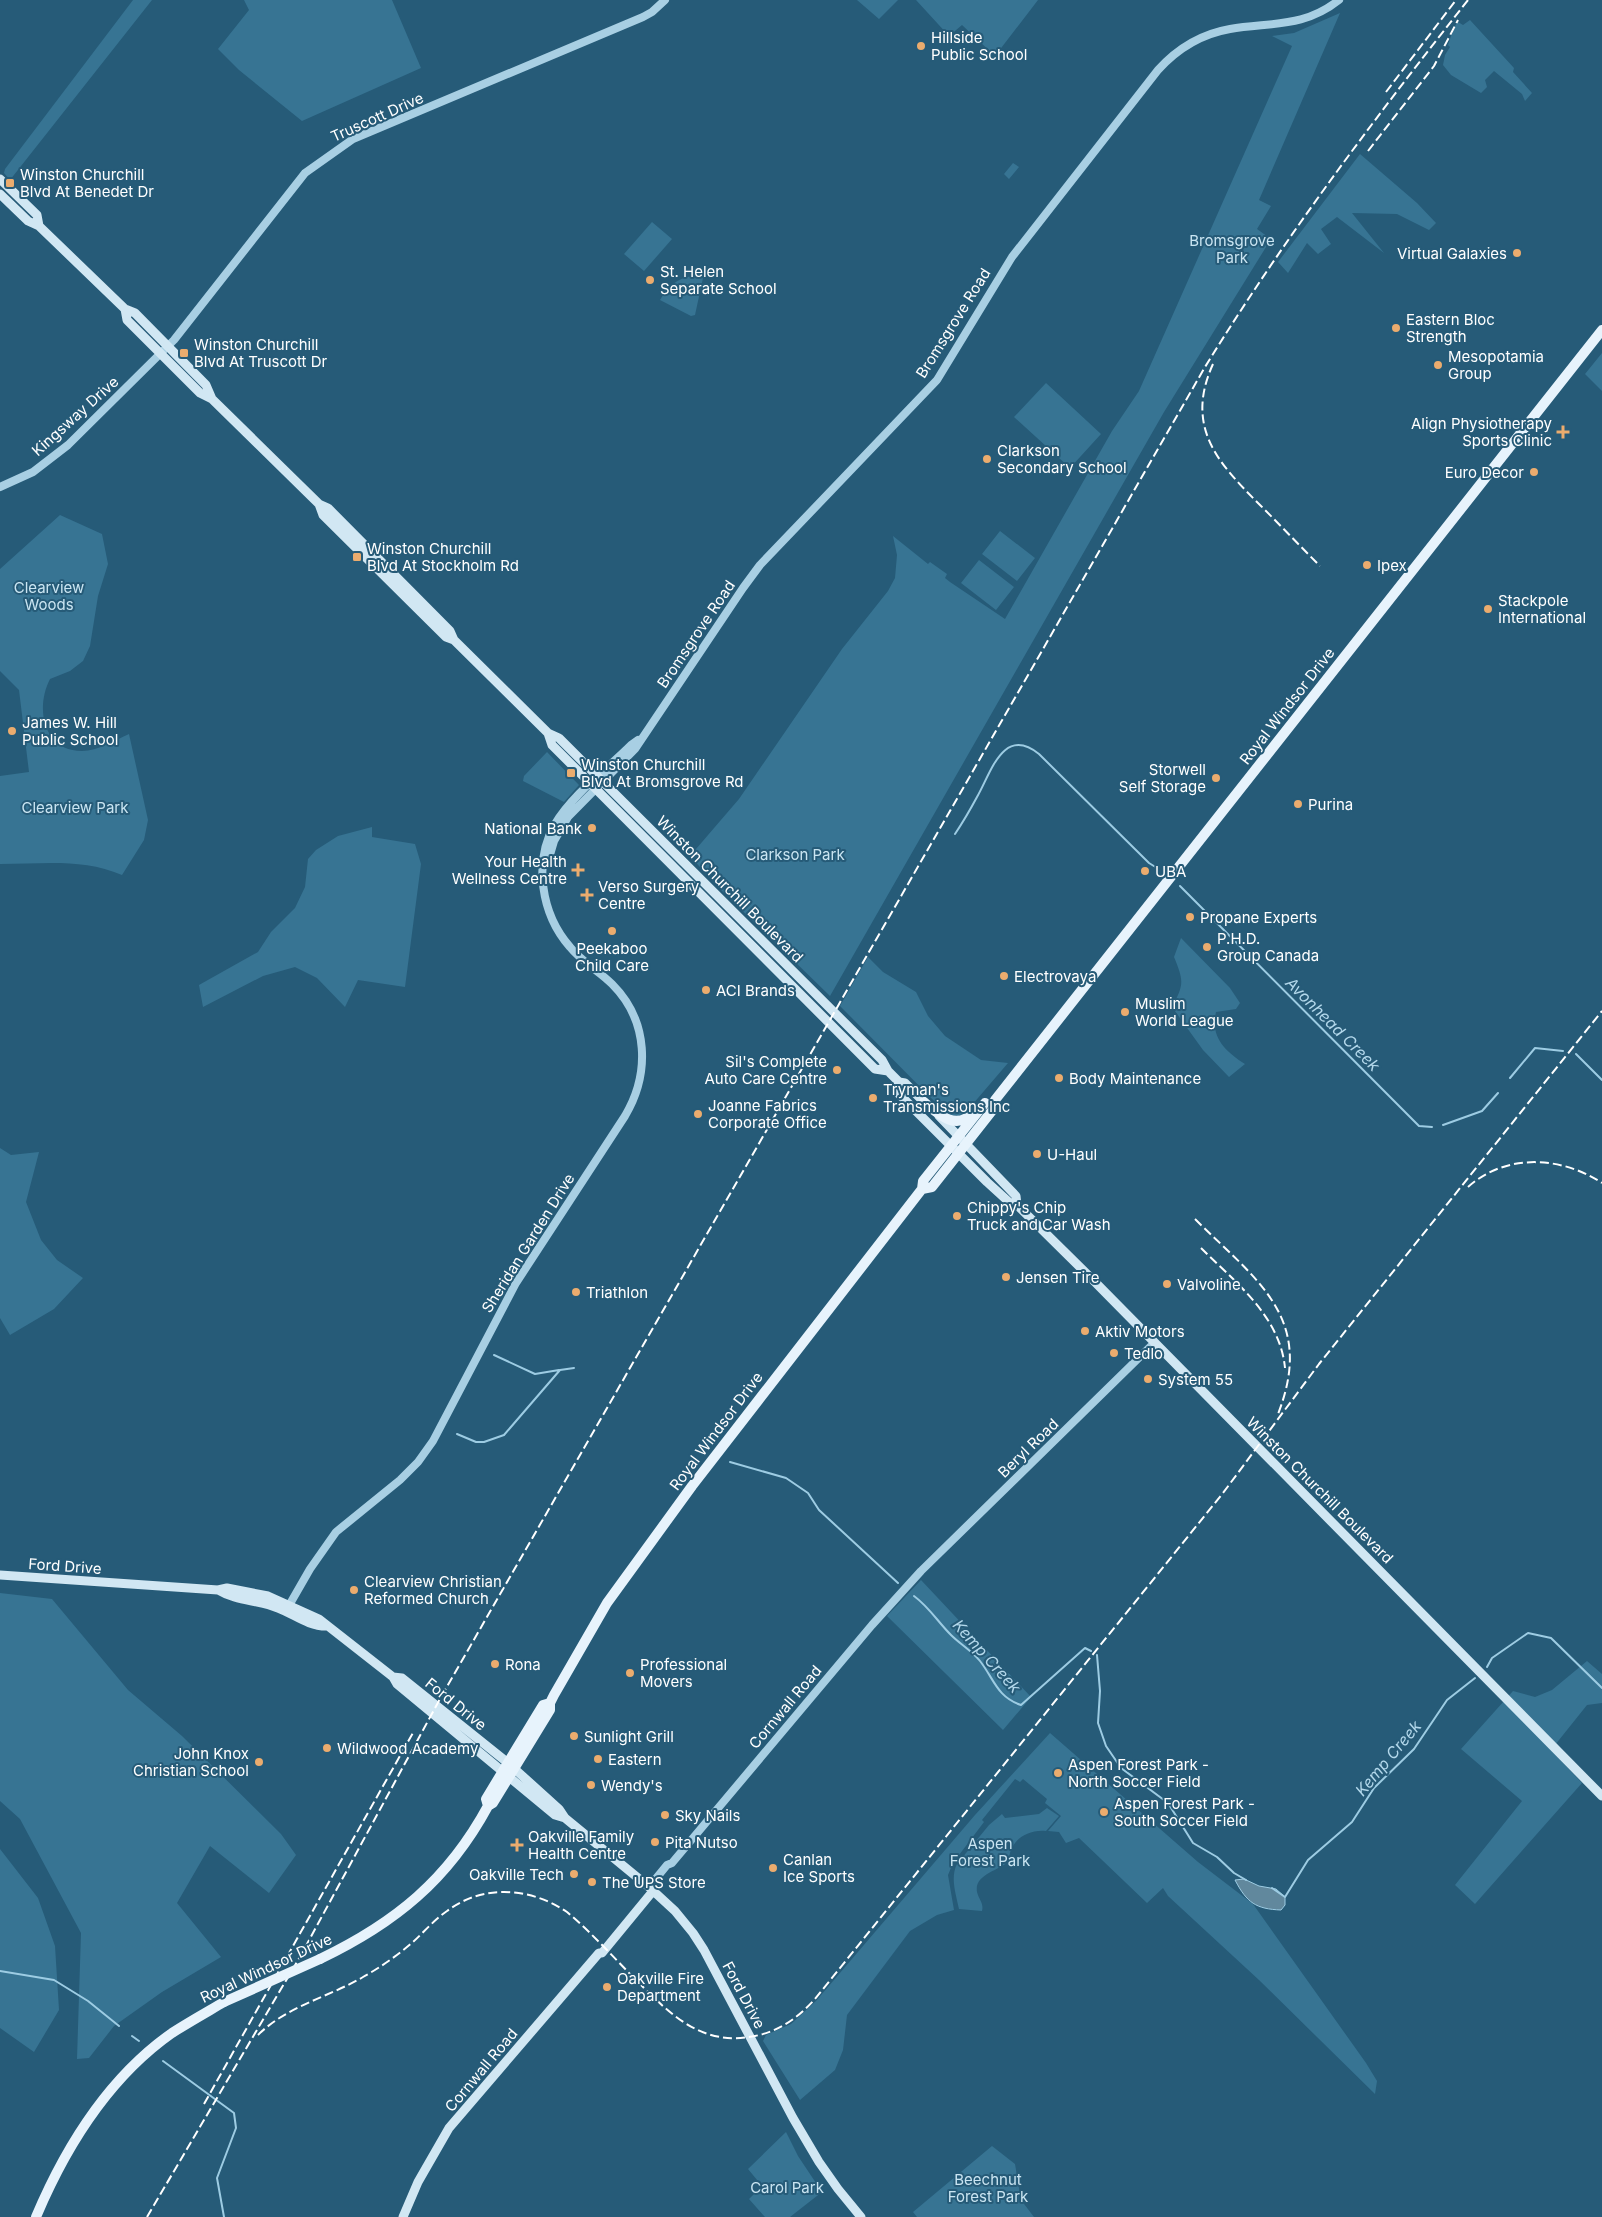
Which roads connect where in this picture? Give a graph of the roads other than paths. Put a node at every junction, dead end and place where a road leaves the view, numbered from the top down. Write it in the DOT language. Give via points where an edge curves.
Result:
graph roads {
  1 [pos="665,0"];
  2 [pos="1339,0"];
  3 [pos="0,178"];
  4 [pos="0,194"];
  5 [pos="39,226"];
  6 [pos="125,309"];
  7 [pos="1602,330"];
  8 [pos="168,346"];
  9 [pos="160,354"];
  10 [pos="212,399"];
  11 [pos="0,487"];
  12 [pos="548,733"];
  13 [pos="601,779"];
  14 [pos="593,786"];
  15 [pos="888,1071"];
  16 [pos="899,1082"];
  17 [pos="924,1102"];
  18 [pos="990,1102"];
  19 [pos="962,1140"];
  20 [pos="955,1150"];
  21 [pos="1017,1205"];
  22 [pos="1154,1343"];
  23 [pos="921,1571"];
  24 [pos="0,1575"];
  25 [pos="288,1608"];
  26 [pos="509,1770"];
  27 [pos="1602,1796"];
  28 [pos="651,1889"];
  29 [pos="36,2217"];
  30 [pos="403,2217"];
  31 [pos="861,2217"];
  1 -- 8 [label="street, Truscott Drive" via="643,17 353,140 328,155 305,172"];
  2 -- 13 [label="street, Bromsgrove Road" via="1319,13 1295,22 1228,29 1194,40 1164,63 1012,257 937,380 760,565 634,749"];
  3 -- 5 [label="main road, Winston Churchill Boulevard" via="36,215"];
  4 -- 5 [label="main road, Winston Churchill Boulevard" via="28,221"];
  5 -- 6 [label="main road, Winston Churchill Boulevard"];
  6 -- 8 [label="main road, Winston Churchill Boulevard" via="135,313"];
  6 -- 9 [label="main road, Winston Churchill Boulevard" via="127,320"];
  7 -- 18 [label="main road, Royal Windsor Drive"];
  8 -- 9 [label="street, Truscott Drive"];
  8 -- 10 [label="main road, Winston Churchill Boulevard" via="206,384"];
  9 -- 10 [label="main road, Winston Churchill Boulevard" via="200,393"];
  9 -- 11 [label="street, Kingsway Drive" via="68,445 32,472"];
  10 -- 12 [label="main road, Winston Churchill Boulevard" via="380,559 450,631 454,640"];
  12 -- 13 [label="main road, Winston Churchill Boulevard" via="558,738"];
  12 -- 14 [label="main road, Winston Churchill Boulevard" via="552,744"];
  13 -- 14 [label="street, Bromsgrove Road"];
  13 -- 15 [label="main road, Winston Churchill Boulevard" via="882,1060"];
  14 -- 15 [label="main road, Winston Churchill Boulevard" via="875,1069"];
  14 -- 25 [label="street, Sheridan Garden Drive" via="564,810 554,825 544,850 545,896 559,933 570,948 614,986 634,1015 643,1055 637,1093 516,1284 433,1441 400,1480 336,1532"];
  15 -- 16 [label="main road, Winston Churchill Boulevard"];
  16 -- 17 [label="main road, Winston Churchill Boulevard" via="905,1083"];
  16 -- 20 [label="main road, Winston Churchill Boulevard" via="896,1091"];
  17 -- 18 [label="main road" via="942,1117 952,1120 966,1118 978,1105"];
  17 -- 19 [label="main road, Winston Churchill Boulevard"];
  18 -- 19 [label="main road, Royal Windsor Drive" via="995,1107"];
  19 -- 20 [label="main road, Royal Windsor Drive"];
  19 -- 21 [label="main road, Winston Churchill Boulevard" via="1016,1196"];
  20 -- 21 [label="main road, Winston Churchill Boulevard" via="1010,1203"];
  20 -- 26 [label="main road, Royal Windsor Drive" via="932,1187 922,1189 752,1407 608,1603 550,1703 550,1710"];
  21 -- 22 [label="main road, Winston Churchill Boulevard"];
  22 -- 23 [label="street, Beryl Road"];
  22 -- 27 [label="main road, Winston Churchill Boulevard"];
  23 -- 28 [label="street, Cornwall Road"];
  24 -- 25 [label="main road, Ford Drive" via="218,1590 228,1596"];
  25 -- 26 [label="main road, Ford Drive" via="319,1619 393,1677 402,1678"];
  26 -- 28 [label="main road, Ford Drive" via="555,1815 565,1818"];
  26 -- 29 [label="main road, Royal Windsor Drive, bridge" via="493,1803 464,1844 420,1895 373,1932 224,2002 172,2034 122,2077 86,2122 50,2185"];
  28 -- 30 [label="main road, Cornwall Road" via="602,1953 450,2128 418,2182"];
  28 -- 31 [label="main road, Ford Drive" via="685,1922 704,1950 796,2123 838,2189"];
}
